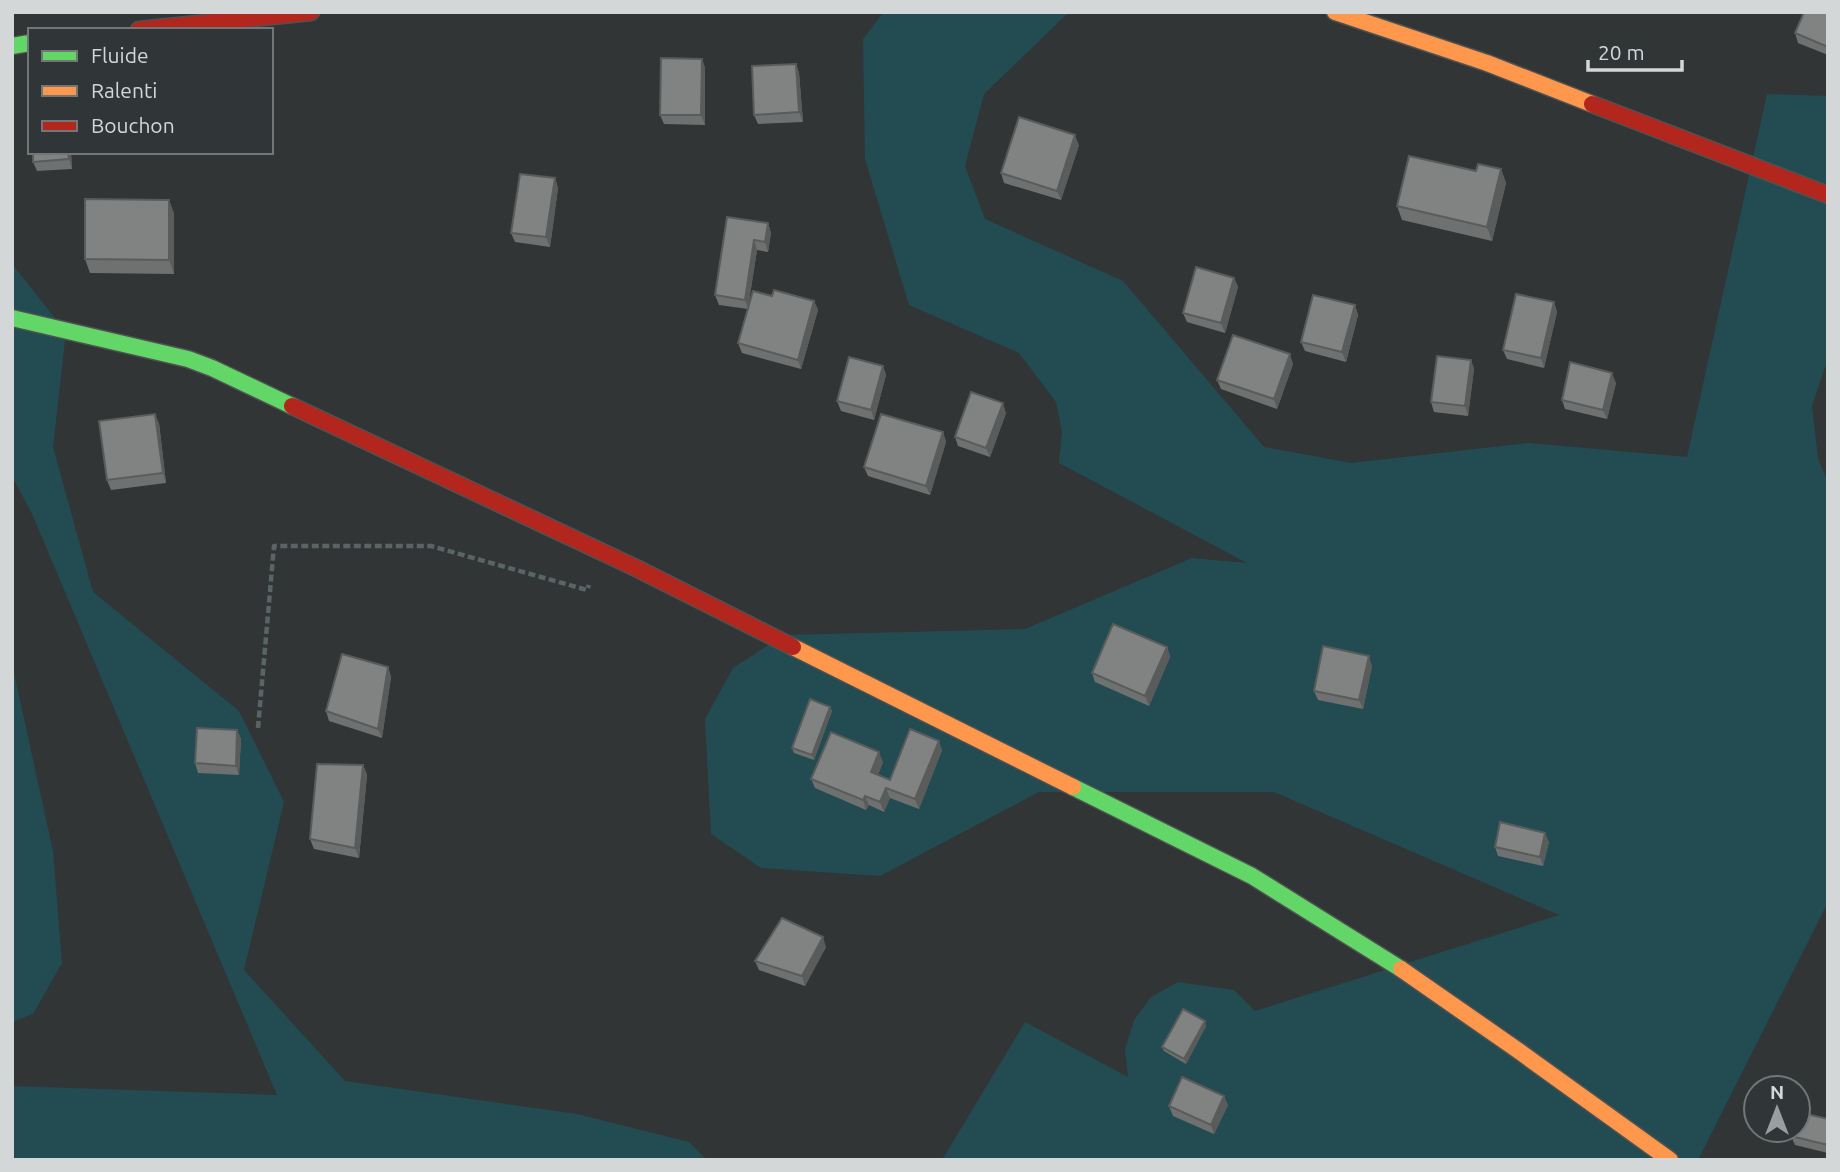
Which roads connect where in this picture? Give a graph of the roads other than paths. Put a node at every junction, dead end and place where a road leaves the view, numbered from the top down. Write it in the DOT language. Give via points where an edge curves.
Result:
graph roads {
  1 [pos="311,12"];
  2 [pos="1335,12"];
  3 [pos="158,28"];
  4 [pos="1828,195"];
  5 [pos="12,318"];
  6 [pos="1670,1160"];
  1 -- 3 [label="street"];
  2 -- 4 [label="street" via="1487,63"];
  5 -- 6 [label="street" via="212,368 608,554 1252,876 1320,915 1517,1047"];
}
